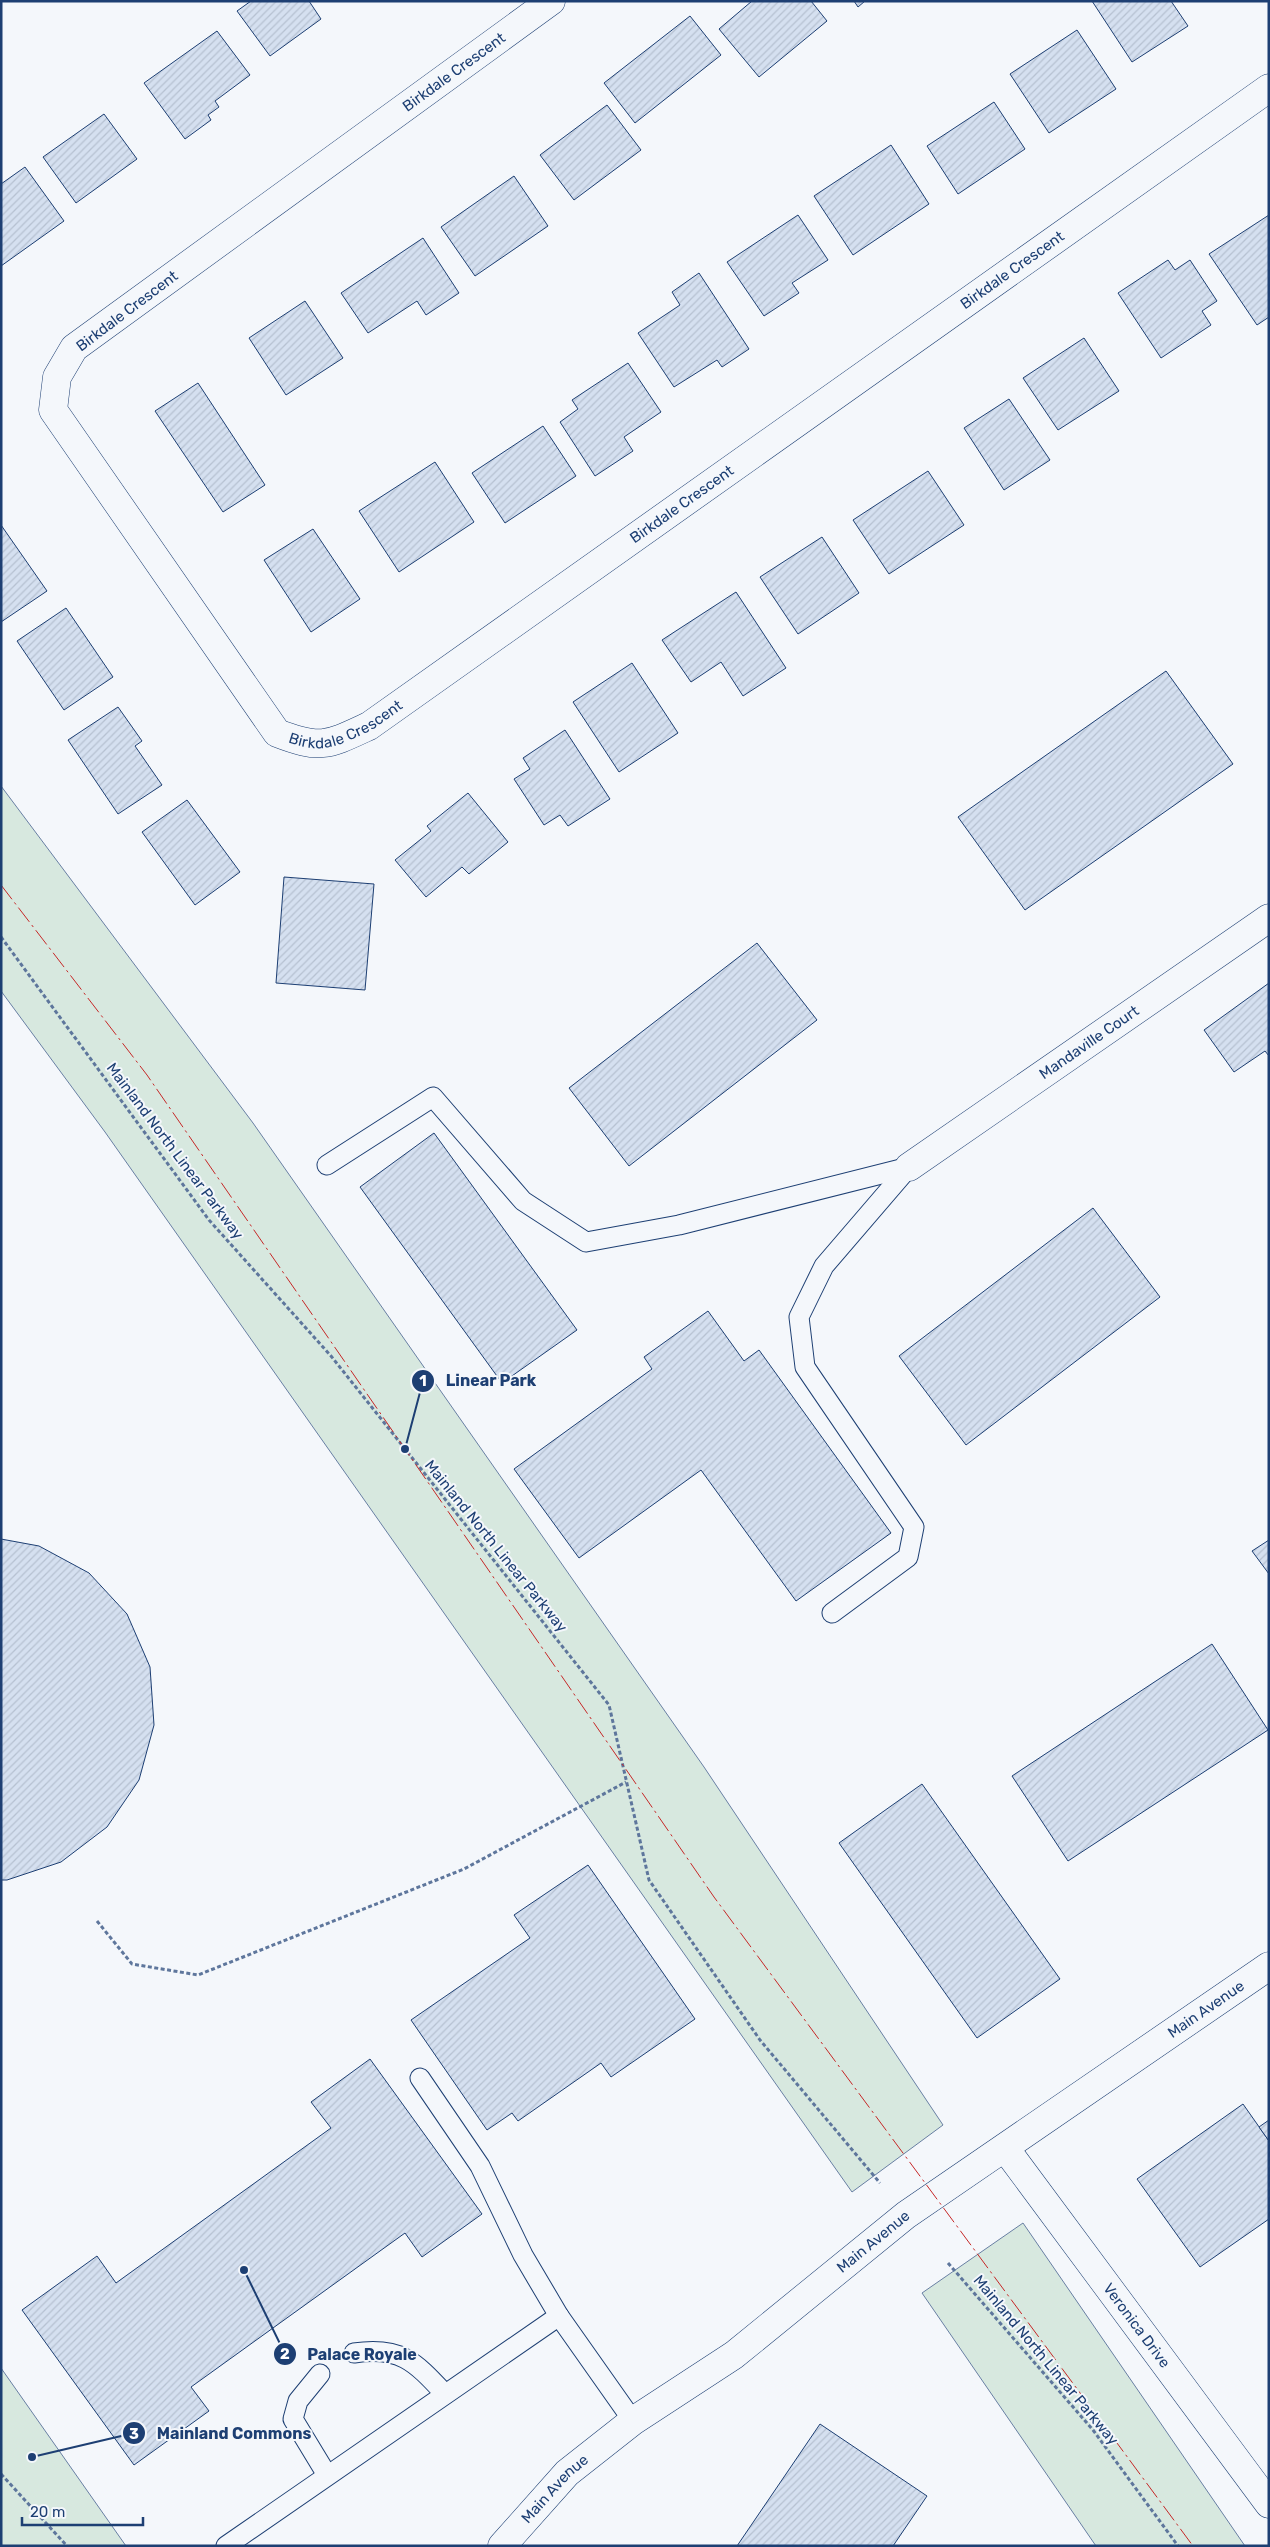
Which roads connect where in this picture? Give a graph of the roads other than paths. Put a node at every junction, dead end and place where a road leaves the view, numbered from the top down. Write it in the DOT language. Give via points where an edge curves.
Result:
graph roads {
  1 [pos="551,1"];
  2 [pos="1269,88"];
  3 [pos="1269,918"];
  4 [pos="327,1165"];
  5 [pos="909,1167"];
  6 [pos="832,1613"];
  7 [pos="1269,1966"];
  8 [pos="420,2078"];
  9 [pos="1005,2148"];
  10 [pos="559,2316"];
  11 [pos="354,2353"];
  12 [pos="320,2374"];
  13 [pos="446,2394"];
  14 [pos="633,2421"];
  15 [pos="327,2475"];
  16 [pos="1269,2504"];
  17 [pos="226,2546"];
  18 [pos="502,2546"];
  1 -- 2 [label="street, Birkdale Crescent" via="74,348 57,377 52,410 277,733 303,743 332,743 369,726"];
  3 -- 5 [label="street, Mandaville Court"];
  4 -- 5 [label="lane" via="434,1097 523,1201 586,1242 678,1225"];
  5 -- 6 [label="lane" via="824,1266 799,1317 805,1367 914,1527 908,1557"];
  7 -- 9 [label="street, Main Avenue"];
  8 -- 10 [label="lane" via="480,2166 523,2255"];
  9 -- 14 [label="street, Main Avenue" via="906,2215 734,2354"];
  9 -- 16 [label="street, Veronica Drive"];
  10 -- 13 [label="lane"];
  10 -- 14 [label="lane"];
  11 -- 13 [label="lane" via="376,2350 396,2354 418,2365"];
  12 -- 15 [label="lane" via="298,2401 293,2419"];
  13 -- 15 [label="lane"];
  14 -- 18 [label="street, Main Avenue" via="567,2473"];
  15 -- 17 [label="lane"];
}
